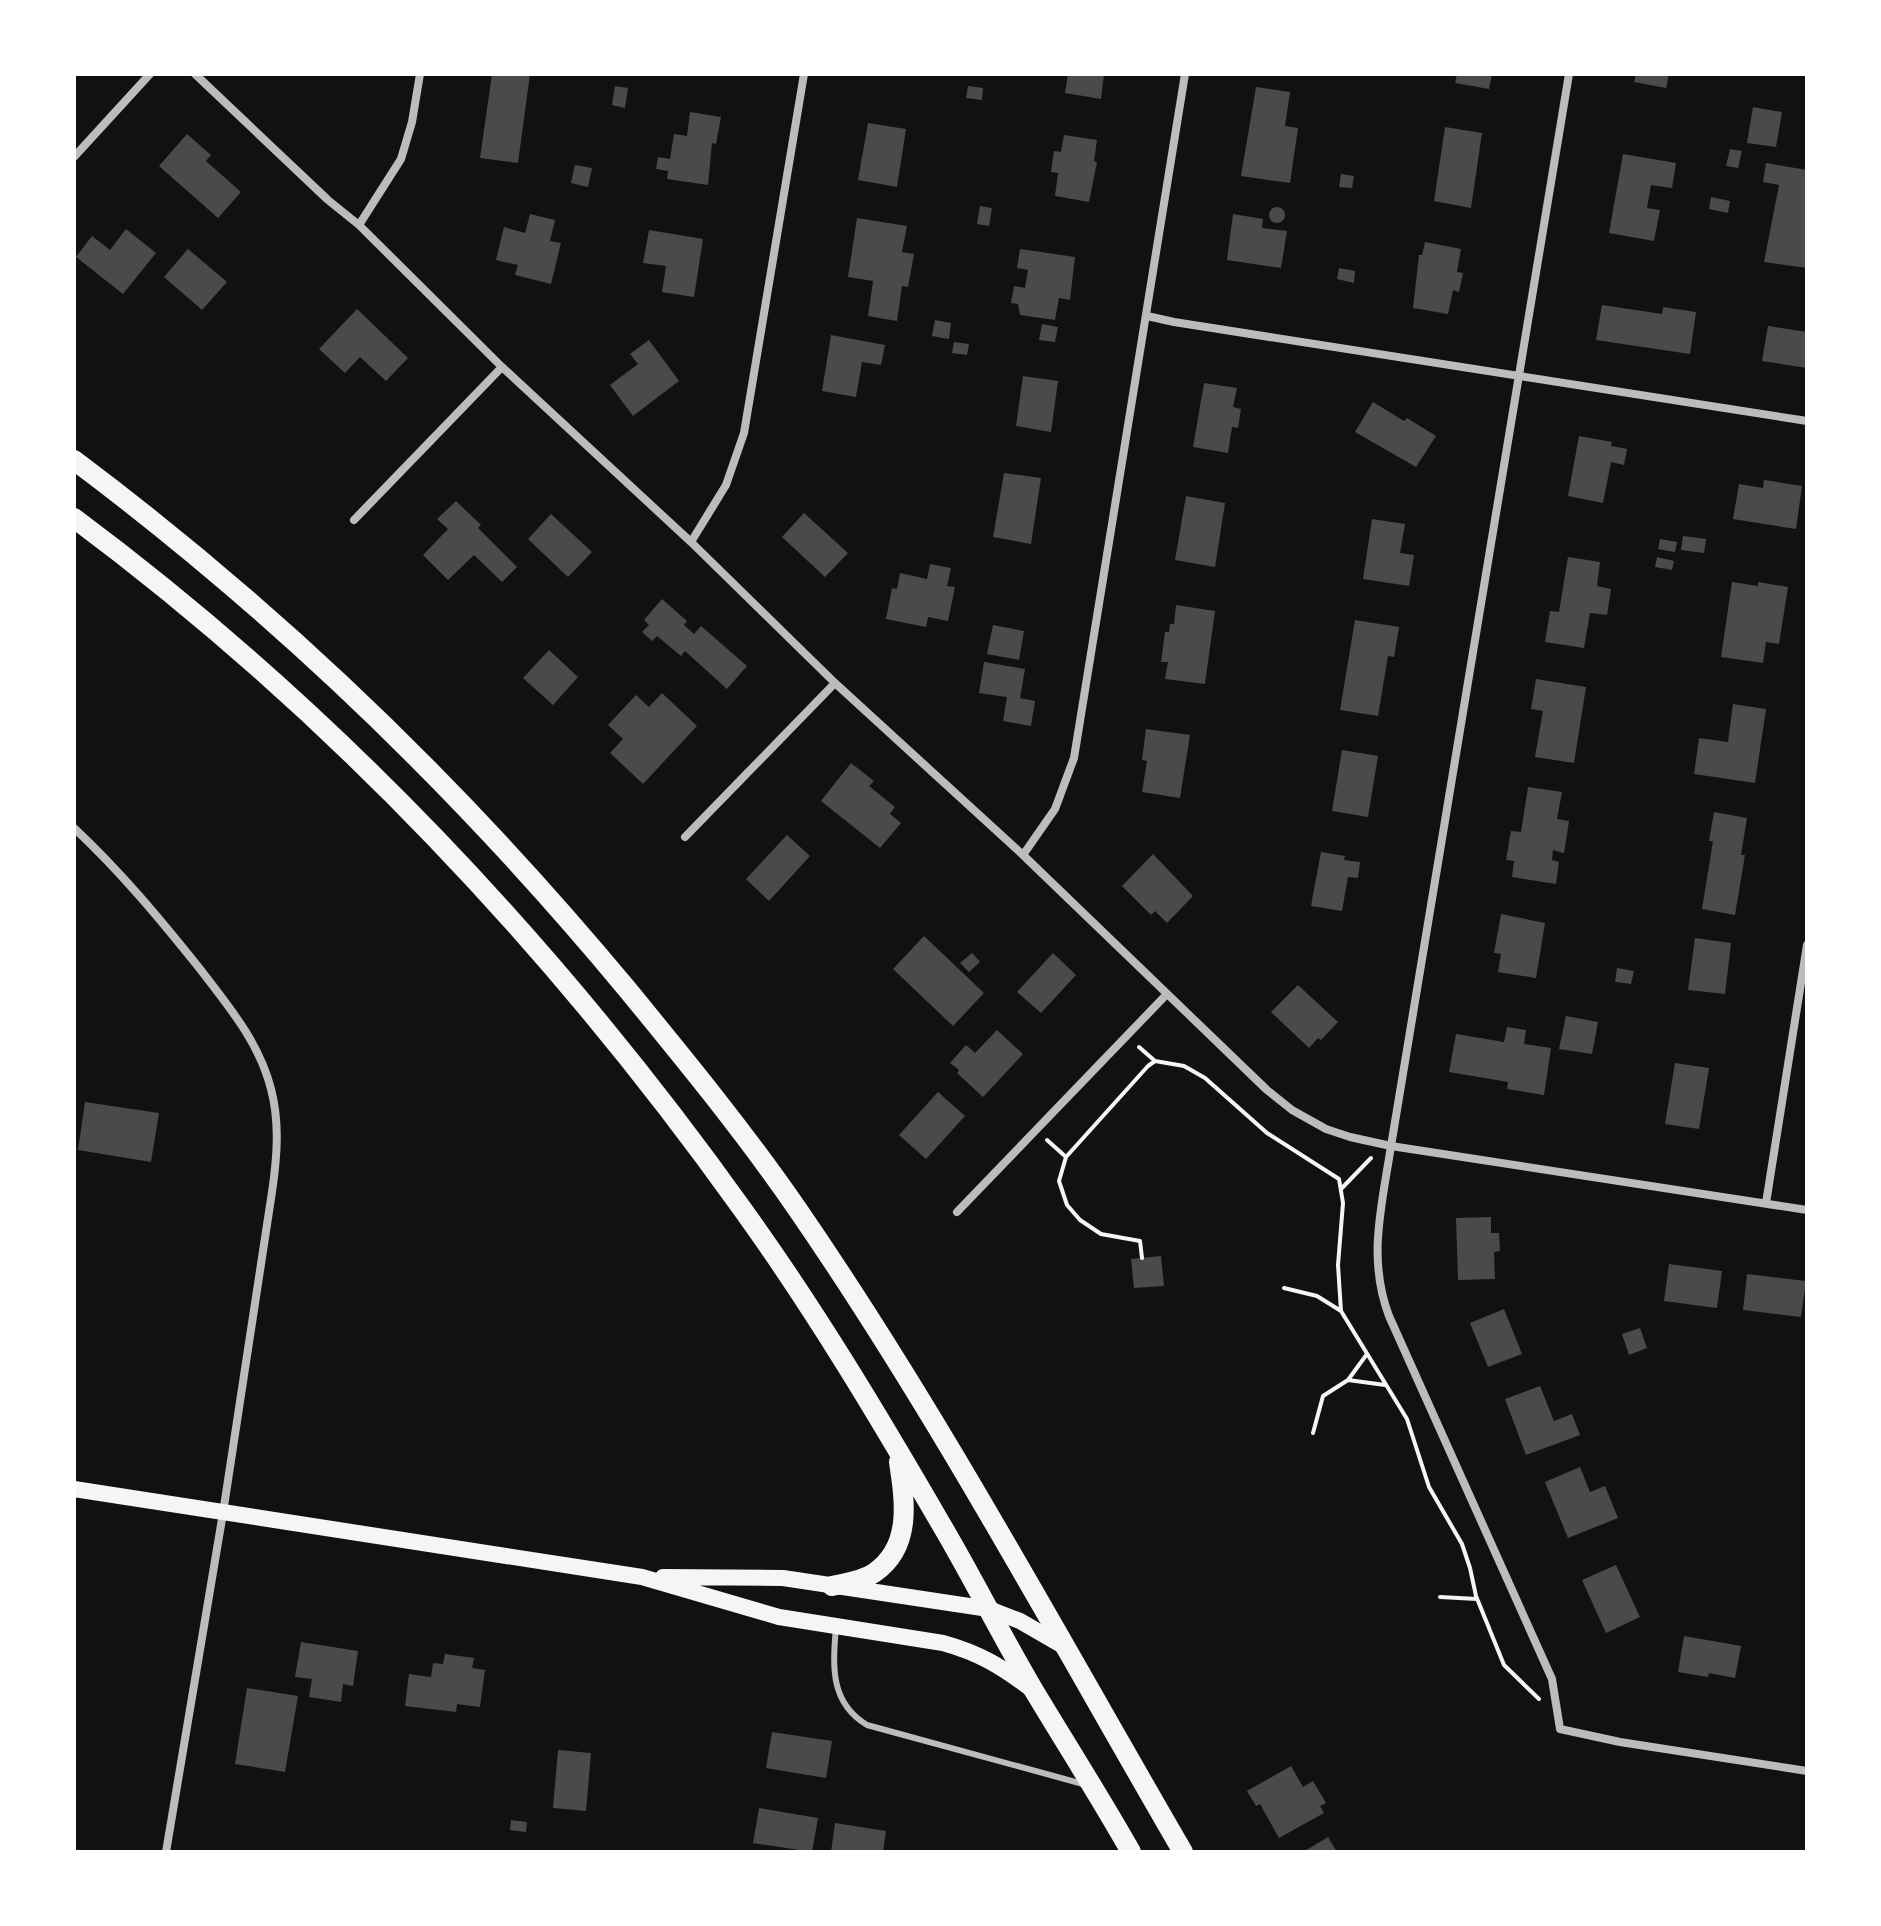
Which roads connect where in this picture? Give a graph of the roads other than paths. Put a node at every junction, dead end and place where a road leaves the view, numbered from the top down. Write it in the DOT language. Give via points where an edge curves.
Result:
graph roads {
  1 [pos="150,74"];
  2 [pos="195,74"];
  3 [pos="420,74"];
  4 [pos="804,74"];
  5 [pos="1185,74"];
  6 [pos="1569,74"];
  7 [pos="74,157"];
  8 [pos="359,225"];
  9 [pos="1147,316"];
  10 [pos="502,367"];
  11 [pos="1518,376"];
  12 [pos="1807,421"];
  13 [pos="74,460"];
  14 [pos="74,518"];
  15 [pos="354,520"];
  16 [pos="691,542"];
  17 [pos="835,683"];
  18 [pos="74,828"];
  19 [pos="685,837"];
  20 [pos="1023,855"];
  21 [pos="1807,945"];
  22 [pos="1166,995"];
  23 [pos="1391,1146"];
  24 [pos="1766,1203"];
  25 [pos="1807,1210"];
  26 [pos="957,1212"];
  27 [pos="897,1450"];
  28 [pos="74,1489"];
  29 [pos="223,1513"];
  30 [pos="642,1577"];
  31 [pos="832,1586"];
  32 [pos="989,1609"];
  33 [pos="836,1626"];
  34 [pos="1065,1647"];
  35 [pos="1035,1693"];
  36 [pos="1807,1771"];
  37 [pos="1094,1788"];
  38 [pos="166,1852"];
  39 [pos="1131,1852"];
  40 [pos="1183,1852"];
  1 -- 7 [label="street"];
  2 -- 8 [label="street"];
  3 -- 8 [label="street" via="401,159"];
  4 -- 16 [label="street" via="744,433 726,485"];
  5 -- 9 [label="street"];
  6 -- 11 [label="street"];
  8 -- 10 [label="street"];
  9 -- 11 [label="street"];
  9 -- 20 [label="street" via="1074,758 1055,809"];
  10 -- 15 [label="street"];
  10 -- 16 [label="street"];
  11 -- 12 [label="street"];
  11 -- 23 [label="street"];
  13 -- 34 [label="main road" via="238,591 368,707 578,930 725,1109 797,1209 902,1371"];
  14 -- 27 [label="main road" via="325,728 520,929 744,1210"];
  16 -- 17 [label="street"];
  17 -- 19 [label="street"];
  17 -- 20 [label="street"];
  18 -- 29 [label="street" via="117,868 241,1023 263,1064 275,1107 274,1180"];
  20 -- 22 [label="street"];
  21 -- 24 [label="street"];
  22 -- 23 [label="street" via="1292,1110 1326,1129"];
  22 -- 26 [label="street"];
  23 -- 24 [label="street"];
  23 -- 36 [label="street" via="1377,1236 1381,1296 1552,1679 1560,1729"];
  24 -- 25 [label="street"];
  27 -- 31 [label="main road" via="904,1516 893,1554 873,1574"];
  27 -- 32 [label="main road"];
  28 -- 29 [label="main road"];
  29 -- 30 [label="main road"];
  29 -- 38 [label="street"];
  30 -- 31 [label="main road" via="783,1578"];
  30 -- 33 [label="main road" via="779,1617"];
  31 -- 32 [label="main road"];
  32 -- 34 [label="main road"];
  32 -- 35 [label="main road"];
  33 -- 35 [label="main road" via="974,1652"];
  33 -- 37 [label="lane" via="835,1682 854,1717"];
  34 -- 40 [label="main road"];
  35 -- 37 [label="main road"];
  37 -- 39 [label="main road"];
}
